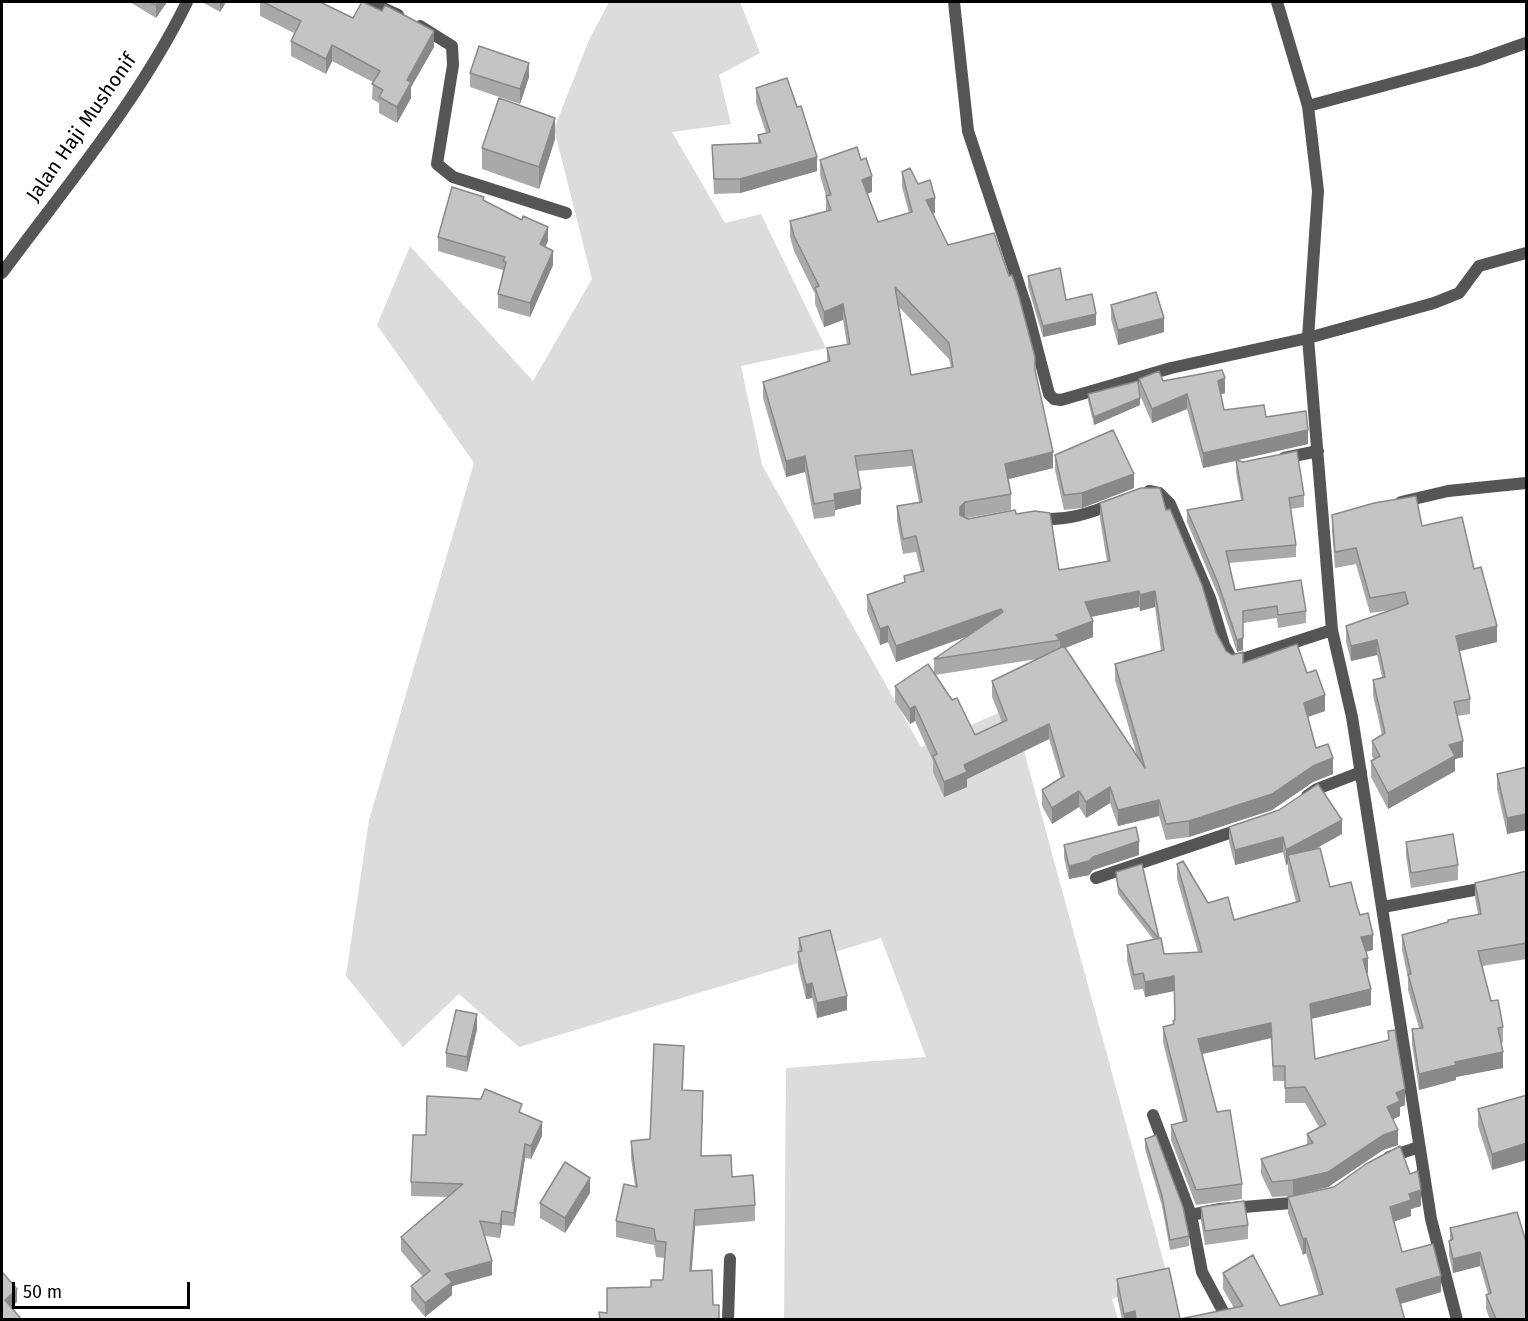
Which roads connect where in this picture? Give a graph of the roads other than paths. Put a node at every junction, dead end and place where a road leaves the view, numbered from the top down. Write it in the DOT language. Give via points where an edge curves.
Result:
graph roads {
  1 [pos="187,2"];
  2 [pos="370,2"];
  3 [pos="954,2"];
  4 [pos="1277,2"];
  5 [pos="1527,43"];
  6 [pos="1308,106"];
  7 [pos="566,213"];
  8 [pos="1527,253"];
  9 [pos="2,273"];
  10 [pos="1308,338"];
  11 [pos="1318,451"];
  12 [pos="1274,459"];
  13 [pos="1527,483"];
  14 [pos="1392,505"];
  15 [pos="1022,516"];
  16 [pos="1332,630"];
  17 [pos="1360,772"];
  18 [pos="1292,806"];
  19 [pos="1254,825"];
  20 [pos="1096,878"];
  21 [pos="1504,884"];
  22 [pos="1383,907"];
  23 [pos="1153,1115"];
  24 [pos="1419,1147"];
  25 [pos="1378,1162"];
  26 [pos="1313,1200"];
  27 [pos="1191,1215"];
  28 [pos="730,1259"];
  29 [pos="1225,1315"];
  30 [pos="728,1320"];
  31 [pos="1457,1320"];
  1 -- 9 [label="street, Jalan Haji Mushonif" via="102,141"];
  2 -- 7 [label="street" via="429,30 452,46 453,65 437,164 453,177"];
  3 -- 10 [label="street" via="969,131 1053,399"];
  4 -- 6 [label="street"];
  5 -- 6 [label="street"];
  6 -- 10 [label="street" via="1318,191"];
  8 -- 10 [label="street" via="1479,266 1459,293 1449,298"];
  10 -- 11 [label="street"];
  11 -- 12 [label="street"];
  11 -- 16 [label="street" via="1330,520"];
  13 -- 14 [label="street" via="1448,491"];
  15 -- 16 [label="street" via="1049,520 1084,516 1153,490 1170,504 1233,662"];
  16 -- 17 [label="street"];
  17 -- 18 [label="street" via="1317,789"];
  17 -- 22 [label="street"];
  19 -- 20 [label="street"];
  21 -- 22 [label="street"];
  22 -- 24 [label="street"];
  23 -- 27 [label="street"];
  24 -- 25 [label="street"];
  24 -- 31 [label="street" via="1431,1219"];
  26 -- 27 [label="street"];
  27 -- 29 [label="street" via="1202,1272"];
  28 -- 30 [label="street"];
}
